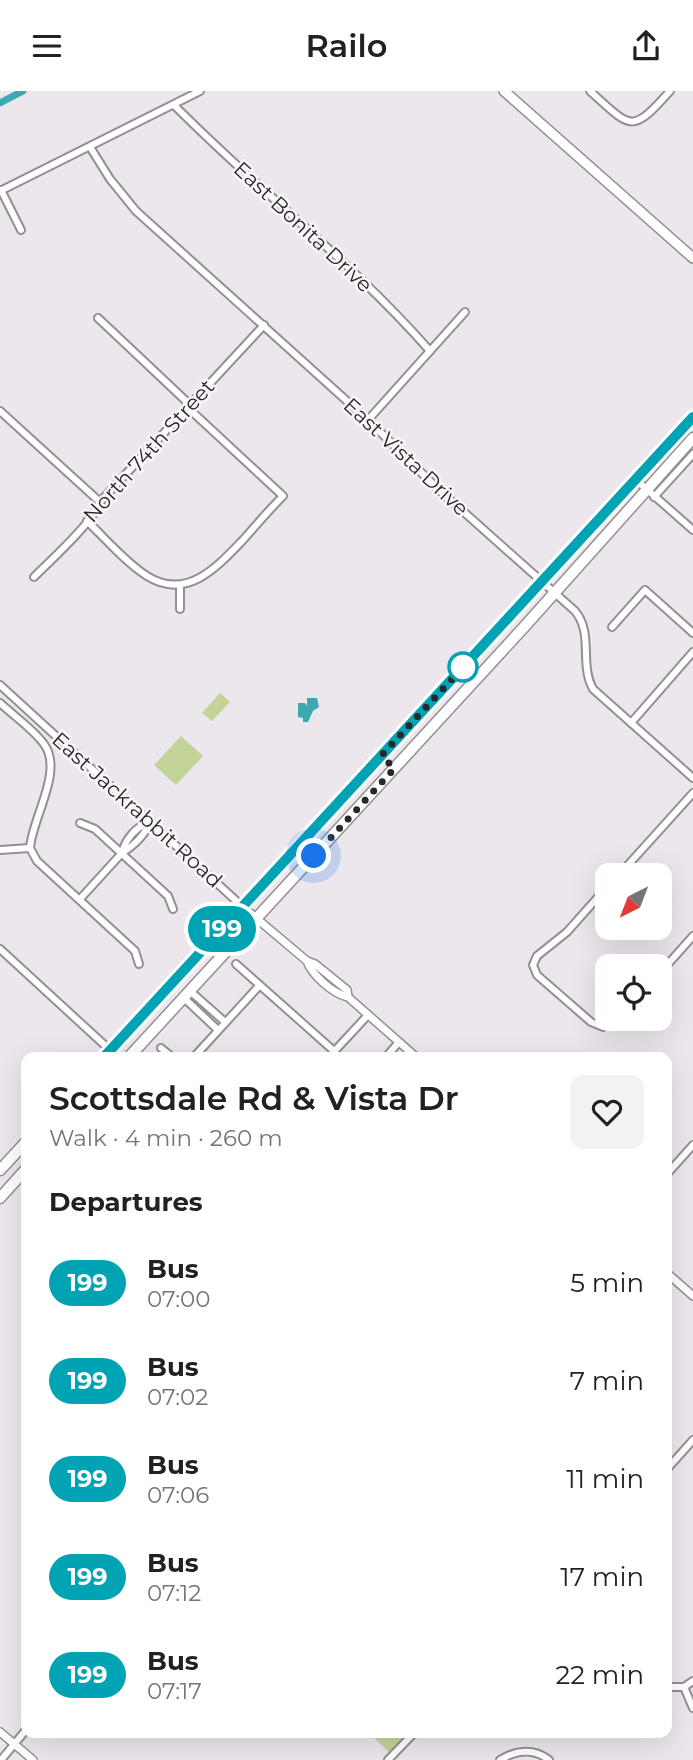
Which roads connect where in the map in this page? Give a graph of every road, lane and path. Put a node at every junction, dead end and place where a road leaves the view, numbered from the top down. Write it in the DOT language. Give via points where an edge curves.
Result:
graph roads {
  1 [pos="200,91"];
  2 [pos="504,91"];
  3 [pos="590,91"];
  4 [pos="670,91"];
  5 [pos="174,105"];
  6 [pos="90,147"];
  7 [pos="1,191"];
  8 [pos="21,230"];
  9 [pos="693,258"];
  10 [pos="465,312"];
  11 [pos="98,318"];
  12 [pos="264,325"];
  13 [pos="430,351"];
  14 [pos="187,407"];
  15 [pos="0,411"];
  16 [pos="693,417"];
  17 [pos="368,420"];
  18 [pos="693,437"];
  19 [pos="693,454"];
  20 [pos="635,479"];
  21 [pos="650,493"];
  22 [pos="100,502"];
  23 [pos="87,521"];
  24 [pos="693,530"];
  25 [pos="34,577"];
  26 [pos="541,581"];
  27 [pos="180,586"];
  28 [pos="555,593"];
  29 [pos="180,609"];
  30 [pos="612,627"];
  31 [pos="693,633"];
  32 [pos="693,652"];
  33 [pos="0,685"];
  34 [pos="0,703"];
  35 [pos="631,723"];
  36 [pos="382,755"];
  37 [pos="394,769"];
  38 [pos="693,778"];
  39 [pos="348,791"];
  40 [pos="693,793"];
  41 [pos="362,804"];
  42 [pos="80,823"];
  43 [pos="150,823"];
  44 [pos="30,848"];
  45 [pos="0,850"];
  46 [pos="122,853"];
  47 [pos="629,863"];
  48 [pos="79,899"];
  49 [pos="595,900"];
  50 [pos="243,907"];
  51 [pos="173,909"];
  52 [pos="257,918"];
  53 [pos="693,936"];
  54 [pos="0,949"];
  55 [pos="672,960"];
  56 [pos="139,964"];
  57 [pos="236,964"];
  58 [pos="259,986"];
  59 [pos="187,994"];
  60 [pos="368,1015"];
  61 [pos="225,1022"];
  62 [pos="595,1024"];
  63 [pos="218,1030"];
  64 [pos="399,1042"];
  65 [pos="161,1048"];
  66 [pos="334,1051"];
  67 [pos="105,1052"];
  68 [pos="109,1052"];
  69 [pos="135,1052"];
  70 [pos="166,1052"];
  71 [pos="198,1052"];
  72 [pos="390,1052"];
  73 [pos="410,1052"];
  74 [pos="693,1145"];
  75 [pos="21,1147"];
  76 [pos="672,1168"];
  77 [pos="0,1170"];
  78 [pos="21,1175"];
  79 [pos="0,1198"];
  80 [pos="672,1277"];
  81 [pos="693,1296"];
  82 [pos="693,1440"];
  83 [pos="672,1463"];
  84 [pos="693,1681"];
  85 [pos="672,1687"];
  86 [pos="684,1687"];
  87 [pos="693,1708"];
  88 [pos="0,1732"];
  89 [pos="21,1736"];
  90 [pos="409,1738"];
  91 [pos="14,1744"];
  92 [pos="1,1760"];
  93 [pos="33,1760"];
  94 [pos="388,1760"];
  95 [pos="500,1760"];
  96 [pos="549,1760"];
  1 -- 5 [label="street"];
  2 -- 9 [label="main road"];
  3 -- 4 [label="street" via="630,123 648,115"];
  5 -- 6 [label="street"];
  5 -- 13 [label="street, East Bonita Drive" via="364,282"];
  6 -- 7 [label="street"];
  6 -- 12 [label="street, East Vista Drive" via="136,211"];
  7 -- 8 [label="street"];
  10 -- 13 [label="street"];
  11 -- 14 [label="street" via="186,401"];
  12 -- 14 [label="street, North 74th Street"];
  12 -- 17 [label="street, East Vista Drive"];
  13 -- 17 [label="street"];
  14 -- 22 [label="street, North 74th Street"];
  14 -- 27 [label="street" via="283,496 208,575"];
  15 -- 22 [label="street"];
  16 -- 20 [label="main road"];
  17 -- 26 [label="street, East Vista Drive"];
  18 -- 21 [label="main road"];
  19 -- 21 [label="street"];
  20 -- 21 [label="street"];
  20 -- 26 [label="main road"];
  21 -- 24 [label="street"];
  21 -- 28 [label="main road"];
  22 -- 23 [label="street, North 74th Street"];
  23 -- 25 [label="street, North 74th Street"];
  23 -- 27 [label="street" via="146,576"];
  26 -- 28 [label="street, East Vista Drive"];
  26 -- 36 [label="main road"];
  27 -- 29 [label="street"];
  28 -- 35 [label="street, East Vista Drive" via="584,626 587,678 593,689"];
  28 -- 37 [label="main road"];
  30 -- 31 [label="street" via="645,590"];
  32 -- 35 [label="street"];
  33 -- 43 [label="street, East Jackrabbit Road"];
  34 -- 44 [label="street" via="44,744 51,759"];
  35 -- 38 [label="street, East Vista Drive"];
  36 -- 37 [label="main road"];
  36 -- 39 [label="main road"];
  37 -- 41 [label="main road"];
  39 -- 41 [label="main road"];
  39 -- 50 [label="main road"];
  40 -- 47 [label="street"];
  41 -- 52 [label="main road"];
  42 -- 46 [label="street" via="95,829"];
  43 -- 46 [label="street" via="124,844"];
  43 -- 50 [label="street, East Jackrabbit Road"];
  44 -- 45 [label="street"];
  44 -- 48 [label="street" via="37,861"];
  46 -- 48 [label="street"];
  46 -- 51 [label="street" via="168,896"];
  48 -- 56 [label="street" via="135,951"];
  49 -- 62 [label="street" via="533,965 537,975"];
  50 -- 52 [label="street, East Jackrabbit Road"];
  50 -- 68 [label="main road"];
  52 -- 59 [label="main road"];
  52 -- 60 [label="street, East Jackrabbit Road" via="346,990"];
  53 -- 55 [label="street"];
  54 -- 67 [label="street"];
  57 -- 58 [label="street"];
  58 -- 61 [label="street"];
  58 -- 66 [label="street"];
  59 -- 61 [label="street"];
  59 -- 63 [label="street"];
  59 -- 69 [label="main road"];
  60 -- 64 [label="street, East Jackrabbit Road"];
  60 -- 66 [label="street"];
  61 -- 63 [label="street"];
  63 -- 71 [label="street"];
  64 -- 72 [label="street"];
  64 -- 73 [label="street, East Jackrabbit Road"];
  65 -- 70 [label="street"];
  74 -- 76 [label="street"];
  75 -- 77 [label="main road"];
  78 -- 79 [label="main road"];
  80 -- 81 [label="street"];
  82 -- 83 [label="street"];
  84 -- 86 [label="street"];
  85 -- 86 [label="street"];
  86 -- 87 [label="street"];
  88 -- 91 [label="street"];
  89 -- 91 [label="street"];
  90 -- 94 [label="street"];
  91 -- 92 [label="street"];
  91 -- 93 [label="street"];
  95 -- 96 [label="street" via="527,1751"];
}
